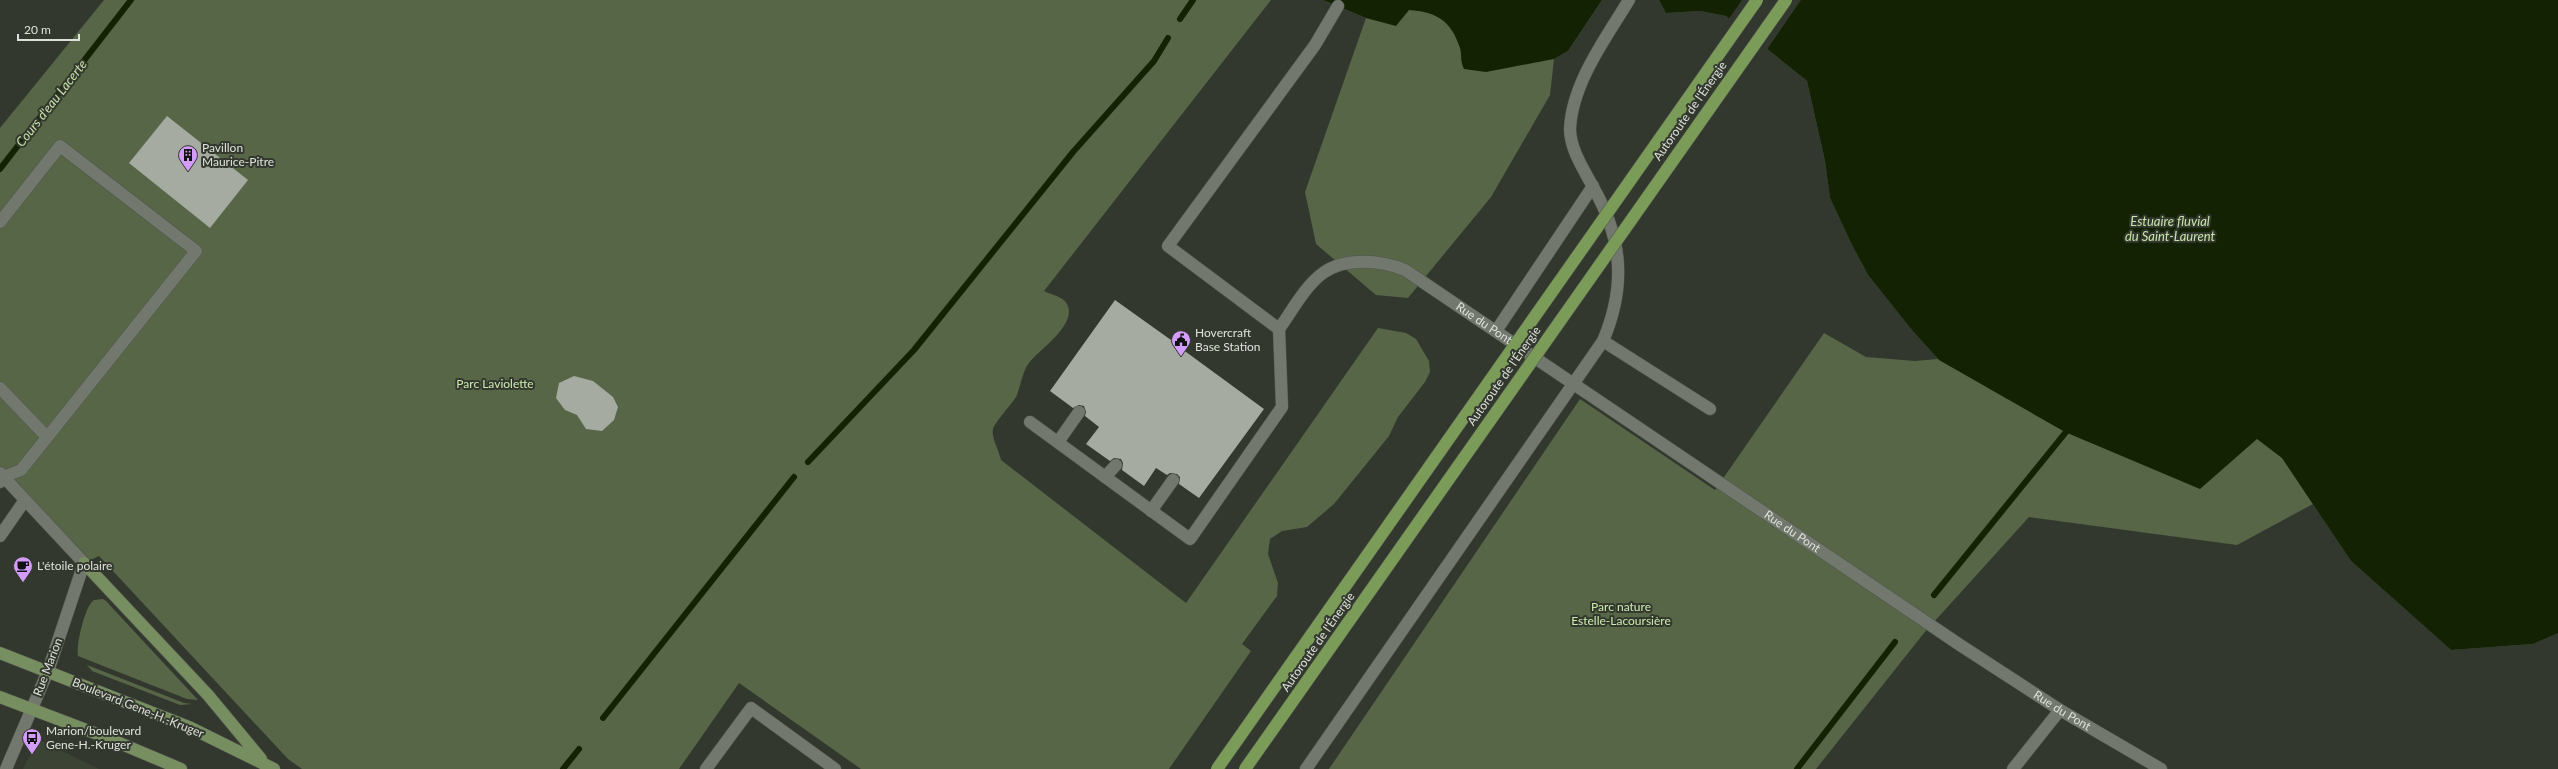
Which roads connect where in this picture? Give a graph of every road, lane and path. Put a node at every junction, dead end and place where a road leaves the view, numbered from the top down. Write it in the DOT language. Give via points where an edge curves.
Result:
graph roads {
  1 [pos="1629,0"];
  2 [pos="1757,0"];
  3 [pos="1786,0"];
  4 [pos="1338,6"];
  5 [pos="1593,186"];
  6 [pos="0,222"];
  7 [pos="1279,329"];
  8 [pos="1496,331"];
  9 [pos="1603,341"];
  10 [pos="1575,384"];
  11 [pos="0,388"];
  12 [pos="1710,409"];
  13 [pos="1079,412"];
  14 [pos="1030,422"];
  15 [pos="47,437"];
  16 [pos="1058,442"];
  17 [pos="1116,466"];
  18 [pos="1,477"];
  19 [pos="1105,477"];
  20 [pos="1173,480"];
  21 [pos="25,500"];
  22 [pos="1151,511"];
  23 [pos="0,536"];
  24 [pos="84,563"];
  25 [pos="0,653"];
  26 [pos="48,671"];
  27 [pos="0,697"];
  28 [pos="31,709"];
  29 [pos="2060,710"];
  30 [pos="270,767"];
  31 [pos="6,769"];
  32 [pos="181,769"];
  33 [pos="706,769"];
  34 [pos="834,769"];
  35 [pos="1217,769"];
  36 [pos="1245,769"];
  37 [pos="1306,769"];
  38 [pos="2013,769"];
  39 [pos="2161,769"];
  1 -- 5 [label="street" via="1586,75 1572,114 1570,130 1573,146"];
  2 -- 35 [label="highway, Autoroute de l'Énergie, bridge"];
  3 -- 36 [label="highway, Autoroute de l'Énergie, bridge"];
  4 -- 7 [label="street" via="1315,45 1168,246"];
  5 -- 8 [label="street"];
  5 -- 9 [label="street" via="1608,221 1619,257 1620,276 1616,300"];
  6 -- 15 [label="street" via="60,146 196,251"];
  7 -- 8 [label="street, Rue du Pont" via="1316,278 1334,267 1366,262 1393,265 1405,270"];
  7 -- 22 [label="street" via="1282,407 1190,539"];
  8 -- 10 [label="street, Rue du Pont"];
  9 -- 10 [label="street"];
  9 -- 12 [label="street"];
  10 -- 29 [label="street, Rue du Pont"];
  10 -- 37 [label="street"];
  11 -- 15 [label="street"];
  13 -- 16 [label="street"];
  14 -- 16 [label="street"];
  15 -- 18 [label="street" via="21,470"];
  16 -- 19 [label="street"];
  17 -- 19 [label="street"];
  18 -- 21 [label="street"];
  19 -- 22 [label="street"];
  20 -- 22 [label="street"];
  21 -- 23 [label="street"];
  21 -- 24 [label="street"];
  24 -- 26 [label="street, Rue Marion"];
  24 -- 30 [label="main road" via="208,695"];
  25 -- 26 [label="main road, Boulevard Gene-H.-Kruger"];
  26 -- 28 [label="street, Rue Marion"];
  26 -- 30 [label="main road, Boulevard Gene-H.-Kruger" via="189,727"];
  27 -- 28 [label="main road"];
  28 -- 31 [label="street, Rue Marion"];
  28 -- 32 [label="main road"];
  29 -- 38 [label="street"];
  29 -- 39 [label="street, Rue du Pont"];
  33 -- 34 [label="street" via="750,708"];
}
